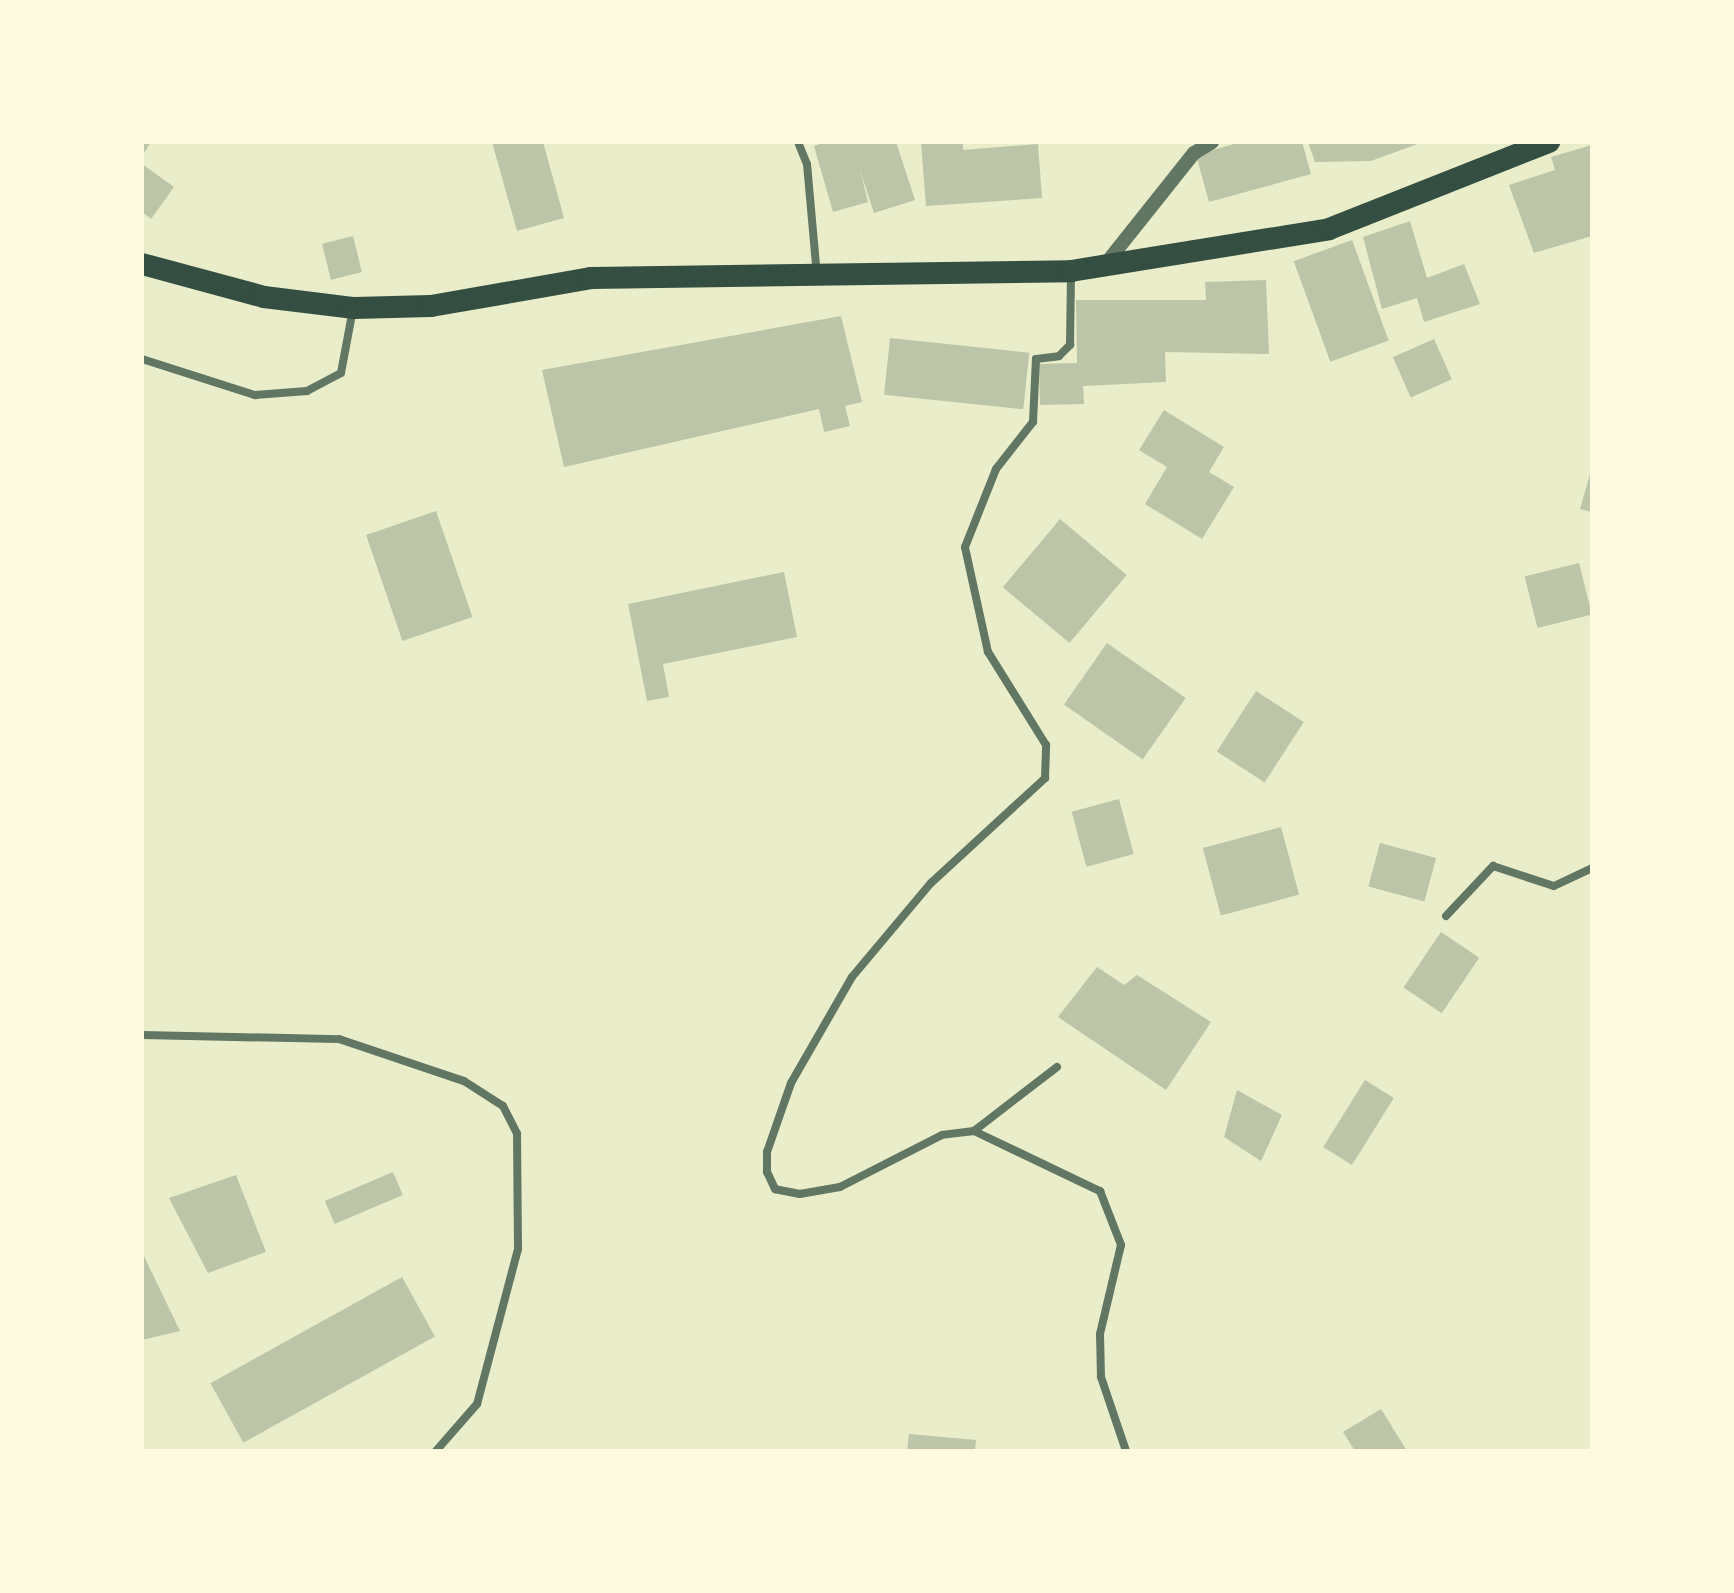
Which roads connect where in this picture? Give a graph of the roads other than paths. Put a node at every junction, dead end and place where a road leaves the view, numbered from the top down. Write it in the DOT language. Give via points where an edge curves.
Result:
graph roads {
  1 [pos="798,142"];
  2 [pos="1212,142"];
  3 [pos="1549,142"];
  4 [pos="142,264"];
  5 [pos="1104,266"];
  6 [pos="1071,271"];
  7 [pos="818,278"];
  8 [pos="354,308"];
  9 [pos="142,359"];
  10 [pos="1592,868"];
  11 [pos="1446,916"];
  12 [pos="142,1035"];
  13 [pos="1057,1067"];
  14 [pos="974,1131"];
  15 [pos="436,1451"];
  16 [pos="1126,1451"];
  1 -- 7 [label="street" via="807,164"];
  2 -- 5 [label="street" via="1194,153"];
  3 -- 5 [label="highway" via="1329,229"];
  4 -- 8 [label="highway" via="264,297"];
  5 -- 6 [label="highway"];
  6 -- 7 [label="highway"];
  6 -- 14 [label="street" via="1070,345 1059,356 1036,359 1033,422 996,469 965,547 988,652 1046,745 1045,778 931,883 852,977 791,1083 767,1152 767,1172 775,1189 800,1194 840,1187 942,1135"];
  7 -- 8 [label="highway" via="591,278 431,306"];
  8 -- 9 [label="street" via="341,373 307,391 255,395"];
  10 -- 11 [label="street" via="1554,886 1493,866"];
  12 -- 15 [label="street" via="339,1039 464,1081 503,1106 517,1134 518,1249 477,1404"];
  13 -- 14 [label="street"];
  14 -- 16 [label="street" via="1100,1191 1121,1245 1100,1334 1101,1377"];
}
